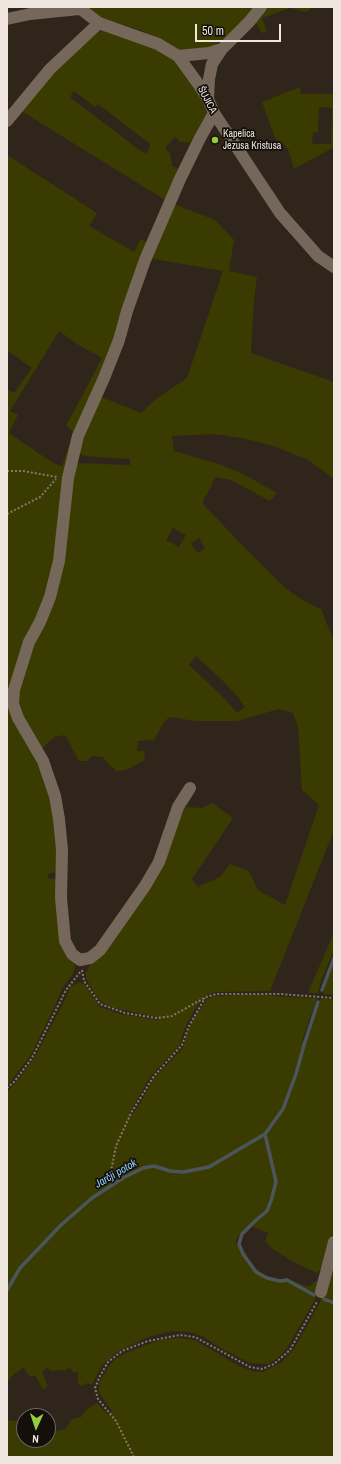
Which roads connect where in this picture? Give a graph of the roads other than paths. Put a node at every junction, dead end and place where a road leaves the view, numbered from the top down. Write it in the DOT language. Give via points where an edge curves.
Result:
graph roads {
  1 [pos="261,7"];
  2 [pos="79,8"];
  3 [pos="7,19"];
  4 [pos="99,23"];
  5 [pos="222,49"];
  6 [pos="178,56"];
  7 [pos="208,99"];
  8 [pos="214,113"];
  9 [pos="7,121"];
  10 [pos="334,267"];
  11 [pos="190,788"];
  12 [pos="334,1242"];
  13 [pos="321,1292"];
  1 -- 5 [label="street"];
  2 -- 3 [label="street, ŠUJICA"];
  2 -- 4 [label="street, ŠUJICA"];
  4 -- 6 [label="street, ŠUJICA" via="158,44"];
  4 -- 9 [label="street" via="50,69"];
  5 -- 6 [label="street"];
  5 -- 7 [label="street" via="212,64"];
  6 -- 7 [label="street, ŠUJICA"];
  7 -- 8 [label="street, ŠUJICA"];
  8 -- 10 [label="street, ŠUJICA" via="280,213 318,256"];
  8 -- 11 [label="street" via="200,138 145,260 117,347 78,436 63,478 59,561 50,597 29,642 14,690 12,704 43,761 55,796 62,850 61,898 65,940 81,965 100,950 145,886 159,862 178,807"];
  12 -- 13 [label="street"];
}
